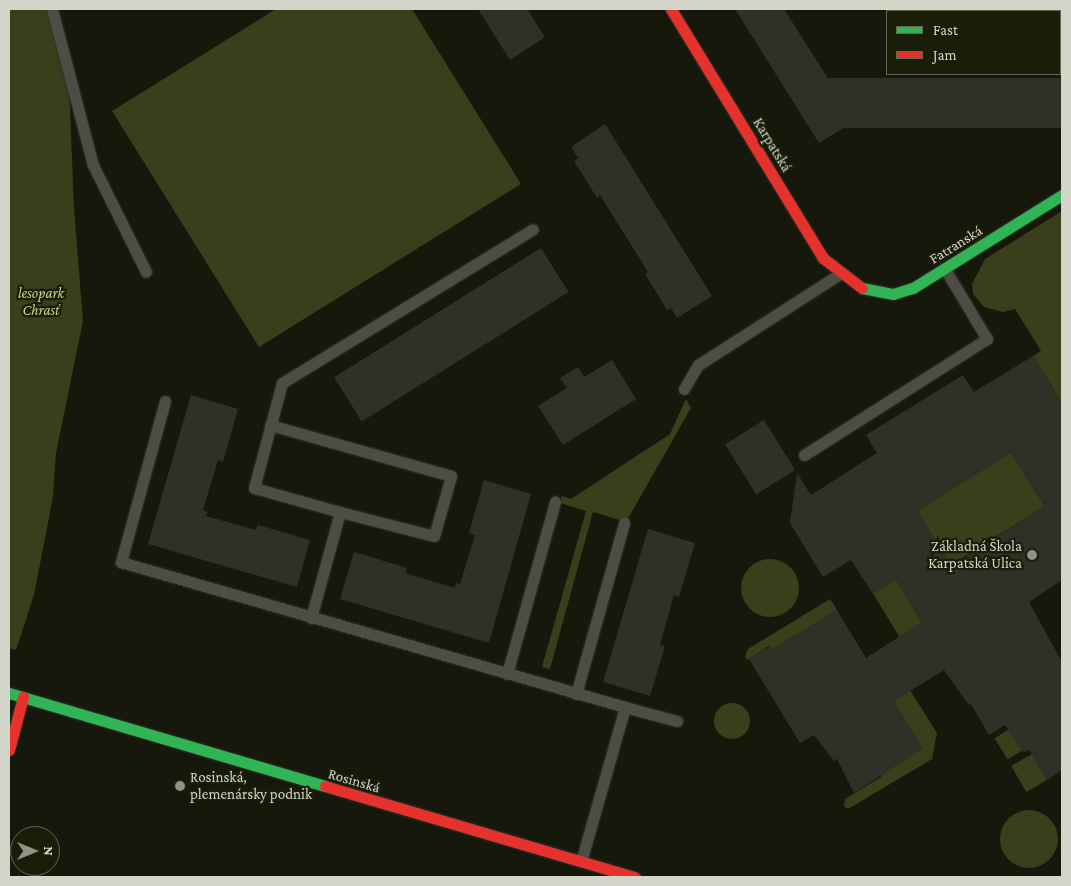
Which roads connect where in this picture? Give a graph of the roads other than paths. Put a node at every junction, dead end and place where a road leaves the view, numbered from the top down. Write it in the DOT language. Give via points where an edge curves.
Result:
graph roads {
  1 [pos="52,9"];
  2 [pos="671,9"];
  3 [pos="1062,195"];
  4 [pos="533,229"];
  5 [pos="945,270"];
  6 [pos="146,272"];
  7 [pos="840,274"];
  8 [pos="858,287"];
  9 [pos="684,389"];
  10 [pos="165,401"];
  11 [pos="270,425"];
  12 [pos="804,454"];
  13 [pos="554,502"];
  14 [pos="340,512"];
  15 [pos="624,523"];
  16 [pos="311,618"];
  17 [pos="507,674"];
  18 [pos="9,693"];
  19 [pos="576,694"];
  20 [pos="23,697"];
  21 [pos="625,708"];
  22 [pos="677,721"];
  23 [pos="9,750"];
  24 [pos="581,862"];
  25 [pos="635,877"];
  1 -- 6 [label="lane" via="93,165"];
  2 -- 7 [label="street, Karpatská" via="823,258"];
  3 -- 5 [label="street, Fatranská"];
  4 -- 11 [label="lane" via="282,383"];
  5 -- 8 [label="street, Fatranská" via="913,288 893,294"];
  5 -- 12 [label="lane" via="988,340"];
  7 -- 8 [label="street, Karpatská"];
  7 -- 9 [label="lane" via="698,365"];
  10 -- 16 [label="lane" via="121,562"];
  11 -- 14 [label="lane" via="254,488"];
  11 -- 14 [label="lane" via="451,476 434,536"];
  13 -- 17 [label="lane"];
  14 -- 16 [label="lane"];
  15 -- 19 [label="lane"];
  16 -- 17 [label="lane"];
  17 -- 19 [label="lane"];
  18 -- 20 [label="street, Rosinská"];
  19 -- 21 [label="lane"];
  20 -- 23 [label="street"];
  20 -- 24 [label="street, Rosinská"];
  21 -- 22 [label="lane"];
  21 -- 24 [label="lane"];
  24 -- 25 [label="street, Rosinská"];
}
